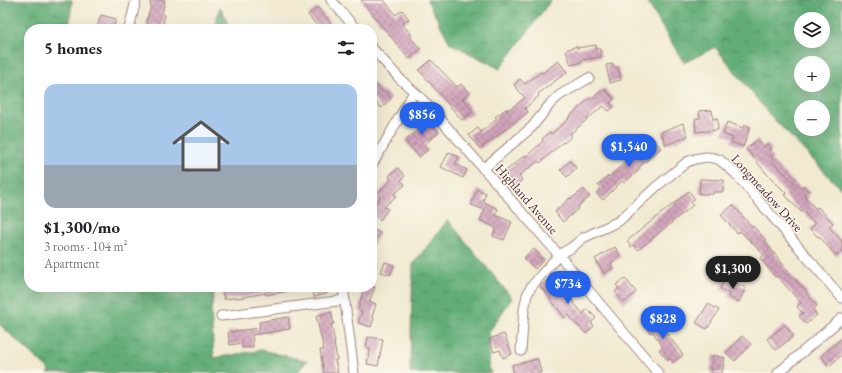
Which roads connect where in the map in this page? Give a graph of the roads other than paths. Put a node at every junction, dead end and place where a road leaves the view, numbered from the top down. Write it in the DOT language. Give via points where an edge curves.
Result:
graph roads {
  1 [pos="136,0"];
  2 [pos="331,0"];
  3 [pos="130,24"];
  4 [pos="352,24"];
  5 [pos="377,54"];
  6 [pos="589,78"];
  7 [pos="414,92"];
  8 [pos="377,156"];
  9 [pos="483,168"];
  10 [pos="559,255"];
  11 [pos="344,292"];
  12 [pos="842,298"];
  13 [pos="345,300"];
  14 [pos="221,316"];
  15 [pos="842,318"];
  16 [pos="521,351"];
  17 [pos="354,373"];
  18 [pos="658,373"];
  19 [pos="778,373"];
  1 -- 3 [label="street"];
  2 -- 4 [label="street"];
  5 -- 7 [label="street, Highland Avenue"];
  6 -- 9 [label="street" via="560,95 532,127"];
  7 -- 8 [label="street"];
  7 -- 9 [label="street, Highland Avenue"];
  9 -- 10 [label="street, Highland Avenue"];
  10 -- 12 [label="street, Longmeadow Drive" via="583,238 618,221 687,162 706,157 714,158 735,173"];
  10 -- 16 [label="street, Longmeadow Drive" via="540,275 527,295"];
  10 -- 18 [label="street, Highland Avenue"];
  11 -- 13 [label="street"];
  13 -- 14 [label="street"];
  13 -- 17 [label="street"];
  15 -- 19 [label="street"];
}
